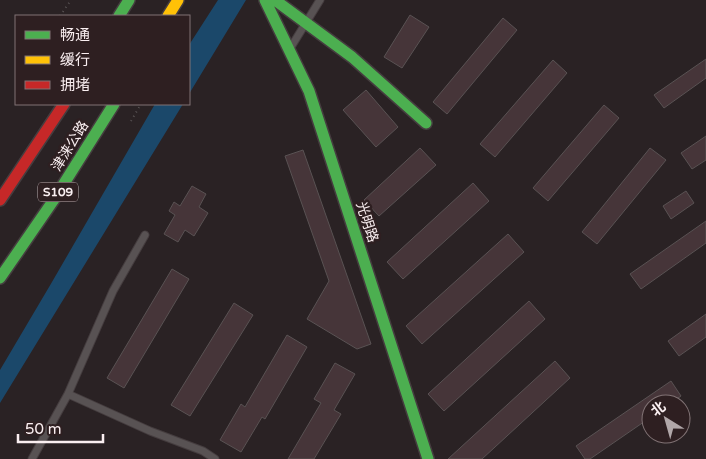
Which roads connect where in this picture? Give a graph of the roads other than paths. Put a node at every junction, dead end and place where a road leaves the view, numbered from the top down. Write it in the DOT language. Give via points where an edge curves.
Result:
graph roads {
  1 [pos="129,0"];
  2 [pos="178,0"];
  3 [pos="265,0"];
  4 [pos="274,0"];
  5 [pos="320,0"];
  6 [pos="120,15"];
  7 [pos="169,15"];
  8 [pos="306,23"];
  9 [pos="289,50"];
  10 [pos="63,105"];
  11 [pos="113,105"];
  12 [pos="426,123"];
  13 [pos="0,200"];
  14 [pos="145,235"];
  15 [pos="0,278"];
  16 [pos="68,394"];
  17 [pos="32,459"];
  18 [pos="215,459"];
  19 [pos="428,459"];
  1 -- 6 [label="main road"];
  2 -- 7 [label="main road"];
  3 -- 9 [label="main road, 光明路"];
  4 -- 8 [label="main road"];
  5 -- 8 [label="lane"];
  8 -- 9 [label="lane"];
  8 -- 12 [label="main road" via="352,57"];
  9 -- 19 [label="main road, 光明路" via="309,91"];
  10 -- 13 [label="main road, 津涞公路"];
  11 -- 15 [label="main road, 津涞公路 / S109"];
  14 -- 16 [label="lane" via="113,290"];
  16 -- 17 [label="lane"];
  16 -- 18 [label="lane"];
}
